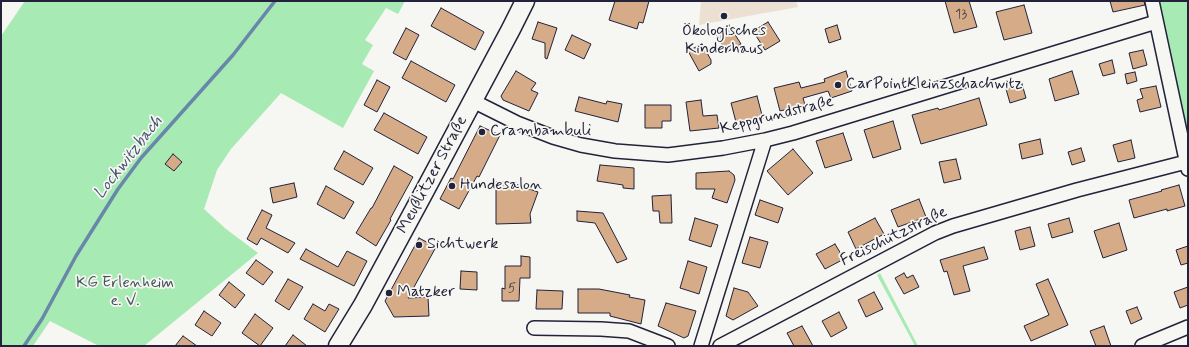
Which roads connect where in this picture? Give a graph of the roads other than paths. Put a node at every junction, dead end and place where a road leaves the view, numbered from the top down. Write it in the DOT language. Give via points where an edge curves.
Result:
graph roads {
  1 [pos="525,1"];
  2 [pos="1152,1"];
  3 [pos="1156,22"];
  4 [pos="473,102"];
  5 [pos="765,140"];
  6 [pos="1187,166"];
  7 [pos="1188,327"];
  8 [pos="534,328"];
  9 [pos="338,346"];
  10 [pos="668,346"];
  11 [pos="701,346"];
  12 [pos="720,346"];
  13 [pos="1142,346"];
  1 -- 4 [label="street, Meußlitzer Straße"];
  2 -- 3 [label="street"];
  3 -- 5 [label="street, Keppgrundstraße"];
  3 -- 6 [label="street"];
  4 -- 5 [label="street, Keppgrundstraße" via="553,137 615,151 668,155"];
  4 -- 9 [label="street, Meußlitzer Straße" via="363,305"];
  5 -- 11 [label="street"];
  6 -- 12 [label="street, Freischützstraße" via="1077,190 935,232"];
  7 -- 13 [label="street"];
  8 -- 10 [label="street" via="629,330"];
}
